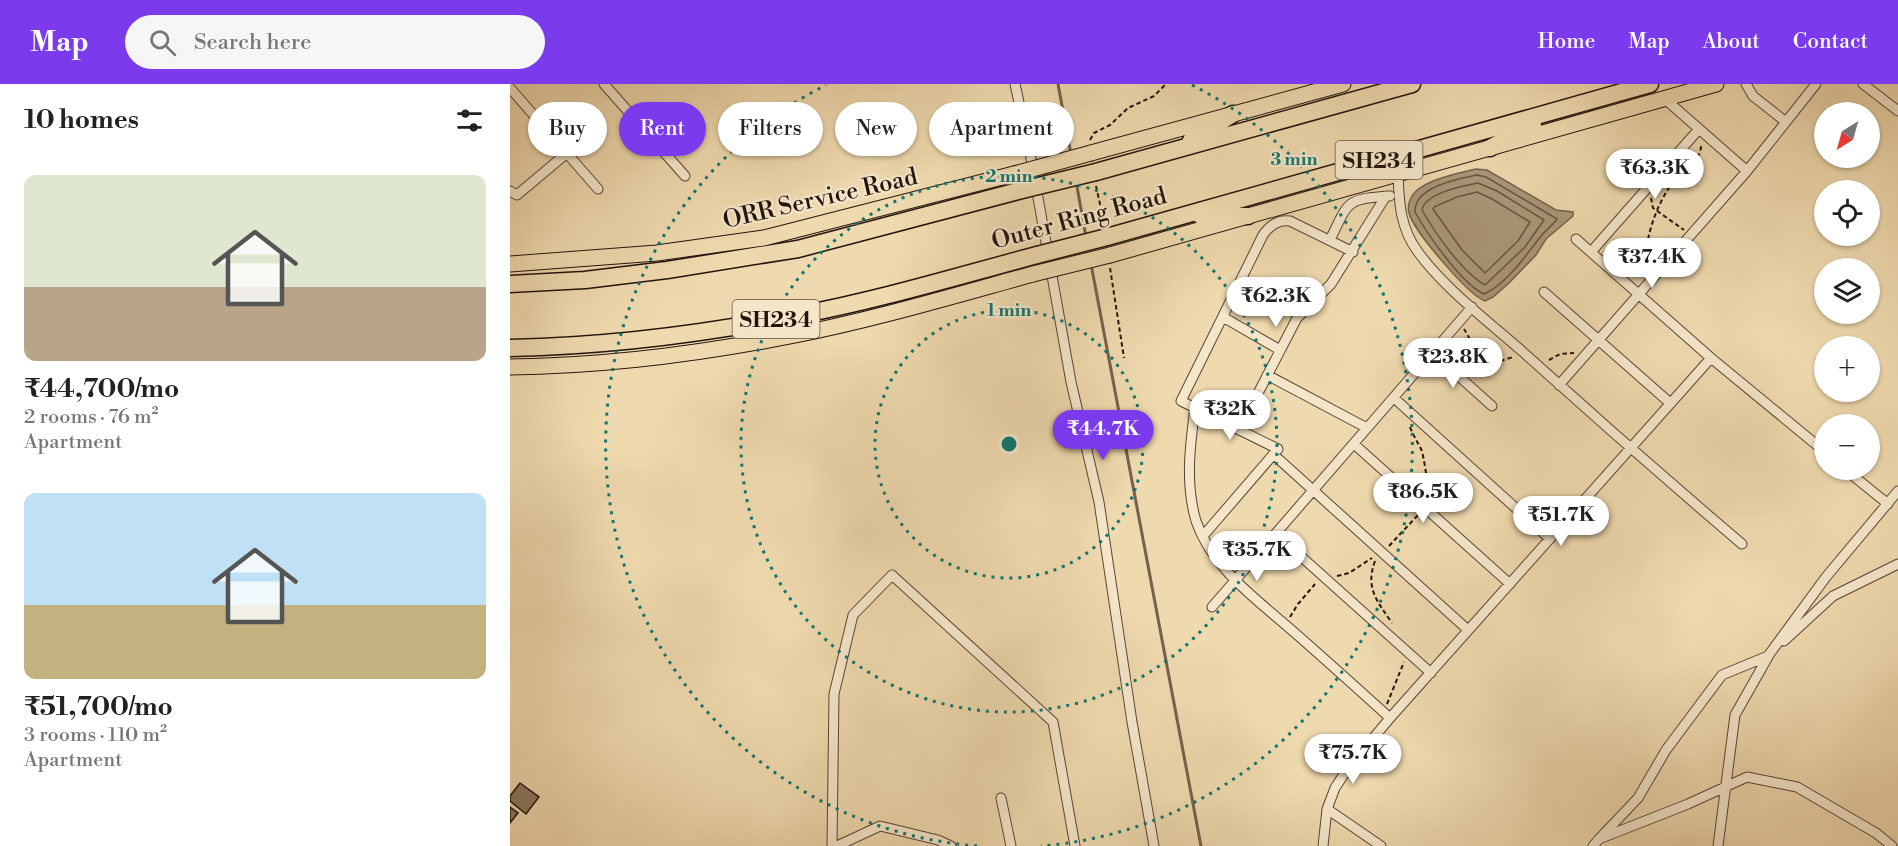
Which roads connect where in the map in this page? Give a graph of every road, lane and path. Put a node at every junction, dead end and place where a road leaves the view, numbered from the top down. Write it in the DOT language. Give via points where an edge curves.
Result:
graph roads {
  1 [pos="604,84"];
  2 [pos="1016,84"];
  3 [pos="1166,84"];
  4 [pos="1343,84"];
  5 [pos="1412,84"];
  6 [pos="1650,84"];
  7 [pos="1716,84"];
  8 [pos="1746,84"];
  9 [pos="1816,84"];
  10 [pos="1863,84"];
  11 [pos="510,88"];
  12 [pos="1665,99"];
  13 [pos="528,109"];
  14 [pos="1557,110"];
  15 [pos="1898,111"];
  16 [pos="1233,114"];
  17 [pos="1786,122"];
  18 [pos="1700,129"];
  19 [pos="1701,141"];
  20 [pos="1089,148"];
  21 [pos="1490,148"];
  22 [pos="1175,150"];
  23 [pos="563,156"];
  24 [pos="570,156"];
  25 [pos="1747,171"];
  26 [pos="1095,174"];
  27 [pos="1398,174"];
  28 [pos="685,176"];
  29 [pos="1649,186"];
  30 [pos="598,189"];
  31 [pos="510,192"];
  32 [pos="1398,195"];
  33 [pos="1386,196"];
  34 [pos="1657,212"];
  35 [pos="1248,216"];
  36 [pos="1178,217"];
  37 [pos="1104,235"];
  38 [pos="1690,235"];
  39 [pos="1576,239"];
  40 [pos="1330,240"];
  41 [pos="1353,252"];
  42 [pos="1591,252"];
  43 [pos="1109,257"];
  44 [pos="510,264"];
  45 [pos="1648,283"];
  46 [pos="510,284"];
  47 [pos="1544,292"];
  48 [pos="1638,294"];
  49 [pos="1472,307"];
  50 [pos="1223,317"];
  51 [pos="1459,322"];
  52 [pos="1599,340"];
  53 [pos="510,348"];
  54 [pos="1280,350"];
  55 [pos="1587,352"];
  56 [pos="1433,353"];
  57 [pos="1124,358"];
  58 [pos="1711,358"];
  59 [pos="1533,361"];
  60 [pos="510,367"];
  61 [pos="1267,375"];
  62 [pos="1559,385"];
  63 [pos="1394,398"];
  64 [pos="1670,403"];
  65 [pos="1492,406"];
  66 [pos="1195,408"];
  67 [pos="1410,412"];
  68 [pos="1367,428"];
  69 [pos="1239,430"];
  70 [pos="1814,443"];
  71 [pos="1354,444"];
  72 [pos="1630,448"];
  73 [pos="1273,454"];
  74 [pos="1858,480"];
  75 [pos="1314,490"];
  76 [pos="1898,491"];
  77 [pos="1888,504"];
  78 [pos="1425,507"];
  79 [pos="1275,534"];
  80 [pos="1203,536"];
  81 [pos="1550,539"];
  82 [pos="1742,544"];
  83 [pos="1382,552"];
  84 [pos="1898,564"];
  85 [pos="1326,579"];
  86 [pos="1235,580"];
  87 [pos="1510,584"];
  88 [pos="1212,607"];
  89 [pos="1283,622"];
  90 [pos="1468,630"];
  91 [pos="1768,656"];
  92 [pos="1431,673"];
  93 [pos="1390,718"];
  94 [pos="1727,786"];
  95 [pos="1001,798"];
  96 [pos="1327,809"];
  97 [pos="1602,842"];
  98 [pos="832,846"];
  99 [pos="837,846"];
  100 [pos="951,846"];
  101 [pos="1011,846"];
  102 [pos="1075,846"];
  103 [pos="1154,846"];
  104 [pos="1323,846"];
  105 [pos="1381,846"];
  106 [pos="1718,846"];
  107 [pos="1892,846"];
  1 -- 28 [label="street"];
  2 -- 103 [label="street" via="1071,382 1099,502"];
  3 -- 20 [label="path" via="1154,96 1128,108 1110,125 1094,133"];
  4 -- 16 [label="main road, ORR Service Road"];
  5 -- 22 [label="highway, Outer Ring Road / SH234"];
  6 -- 14 [label="highway, Outer Ring Road / SH234"];
  7 -- 12 [label="main road"];
  8 -- 17 [label="street" via="1753,96"];
  9 -- 17 [label="street"];
  10 -- 15 [label="street"];
  11 -- 13 [label="street"];
  12 -- 18 [label="street"];
  12 -- 21 [label="main road"];
  14 -- 21 [label="highway"];
  14 -- 36 [label="highway, Outer Ring Road / SH234"];
  16 -- 20 [label="main road, ORR Service Road"];
  16 -- 22 [label="highway"];
  17 -- 25 [label="street"];
  18 -- 25 [label="street"];
  18 -- 29 [label="street"];
  19 -- 34 [label="path" via="1701,152 1682,171"];
  20 -- 44 [label="main road, ORR Service Road, bridge" via="1014,174 764,238 657,253"];
  21 -- 27 [label="main road"];
  22 -- 26 [label="highway, Outer Ring Road / SH234"];
  23 -- 31 [label="street" via="517,195"];
  24 -- 30 [label="street"];
  25 -- 38 [label="street"];
  26 -- 37 [label="path"];
  26 -- 46 [label="highway, Outer Ring Road / SH234, bridge" via="798,249 608,277"];
  27 -- 32 [label="street"];
  27 -- 35 [label="main road"];
  29 -- 34 [label="path"];
  29 -- 42 [label="street"];
  32 -- 33 [label="street"];
  32 -- 49 [label="street" via="1404,227 1418,252"];
  33 -- 40 [label="street" via="1362,198 1350,204"];
  33 -- 41 [label="street"];
  34 -- 38 [label="path"];
  34 -- 45 [label="path" via="1647,236"];
  35 -- 36 [label="highway"];
  35 -- 43 [label="main road"];
  36 -- 37 [label="highway, Outer Ring Road / SH234"];
  37 -- 53 [label="highway, Outer Ring Road / SH234, bridge" via="799,315 633,341"];
  38 -- 45 [label="street"];
  39 -- 42 [label="street"];
  40 -- 41 [label="street"];
  40 -- 50 [label="street" via="1290,221 1271,225"];
  41 -- 54 [label="street" via="1323,294 1297,318"];
  42 -- 48 [label="street"];
  43 -- 57 [label="path"];
  43 -- 60 [label="main road, bridge" via="791,336 685,354 591,364"];
  45 -- 48 [label="street"];
  47 -- 52 [label="street"];
  48 -- 52 [label="street"];
  48 -- 58 [label="street"];
  49 -- 51 [label="street"];
  49 -- 59 [label="street"];
  50 -- 54 [label="street"];
  50 -- 66 [label="street" via="1181,401"];
  51 -- 56 [label="street"];
  51 -- 59 [label="path" via="1479,354 1488,360 1519,356"];
  52 -- 55 [label="street"];
  52 -- 64 [label="street"];
  54 -- 61 [label="street"];
  55 -- 59 [label="path"];
  55 -- 62 [label="street"];
  56 -- 63 [label="street"];
  56 -- 65 [label="street"];
  58 -- 64 [label="street"];
  58 -- 70 [label="street"];
  59 -- 62 [label="street"];
  61 -- 68 [label="street"];
  61 -- 69 [label="street"];
  62 -- 72 [label="street"];
  63 -- 67 [label="street"];
  63 -- 68 [label="street"];
  64 -- 72 [label="street"];
  66 -- 69 [label="street"];
  66 -- 80 [label="street" via="1189,453 1190,487"];
  67 -- 78 [label="path" via="1409,426 1422,449 1429,488"];
  67 -- 81 [label="street"];
  68 -- 71 [label="street"];
  69 -- 73 [label="street" via="1278,449"];
  71 -- 75 [label="street"];
  71 -- 78 [label="street"];
  72 -- 81 [label="street"];
  72 -- 82 [label="street"];
  73 -- 75 [label="street"];
  73 -- 80 [label="street"];
  74 -- 77 [label="street"];
  75 -- 79 [label="street"];
  75 -- 83 [label="street"];
  76 -- 77 [label="street"];
  77 -- 91 [label="street" via="1826,577"];
  78 -- 83 [label="path"];
  78 -- 87 [label="street"];
  79 -- 85 [label="street"];
  79 -- 86 [label="street"];
  80 -- 86 [label="street"];
  81 -- 87 [label="street"];
  83 -- 85 [label="path" via="1349,573"];
  83 -- 90 [label="street"];
  84 -- 91 [label="street" via="1833,596"];
  85 -- 89 [label="path" via="1306,593"];
  85 -- 92 [label="street"];
  86 -- 88 [label="street"];
  86 -- 89 [label="street"];
  87 -- 90 [label="street"];
  89 -- 93 [label="street"];
  90 -- 92 [label="street"];
  91 -- 94 [label="street" via="1735,715"];
  91 -- 97 [label="street" via="1722,675 1666,750 1638,798"];
  92 -- 93 [label="street"];
  93 -- 96 [label="street" via="1346,771"];
  94 -- 97 [label="street"];
  94 -- 106 [label="street"];
  94 -- 107 [label="street" via="1747,777 1797,787"];
  95 -- 101 [label="street"];
  96 -- 104 [label="street"];
  96 -- 105 [label="street"];
  98 -- 102 [label="street" via="834,694 853,615 892,575 1053,722"];
  99 -- 100 [label="street" via="880,826"];
}
